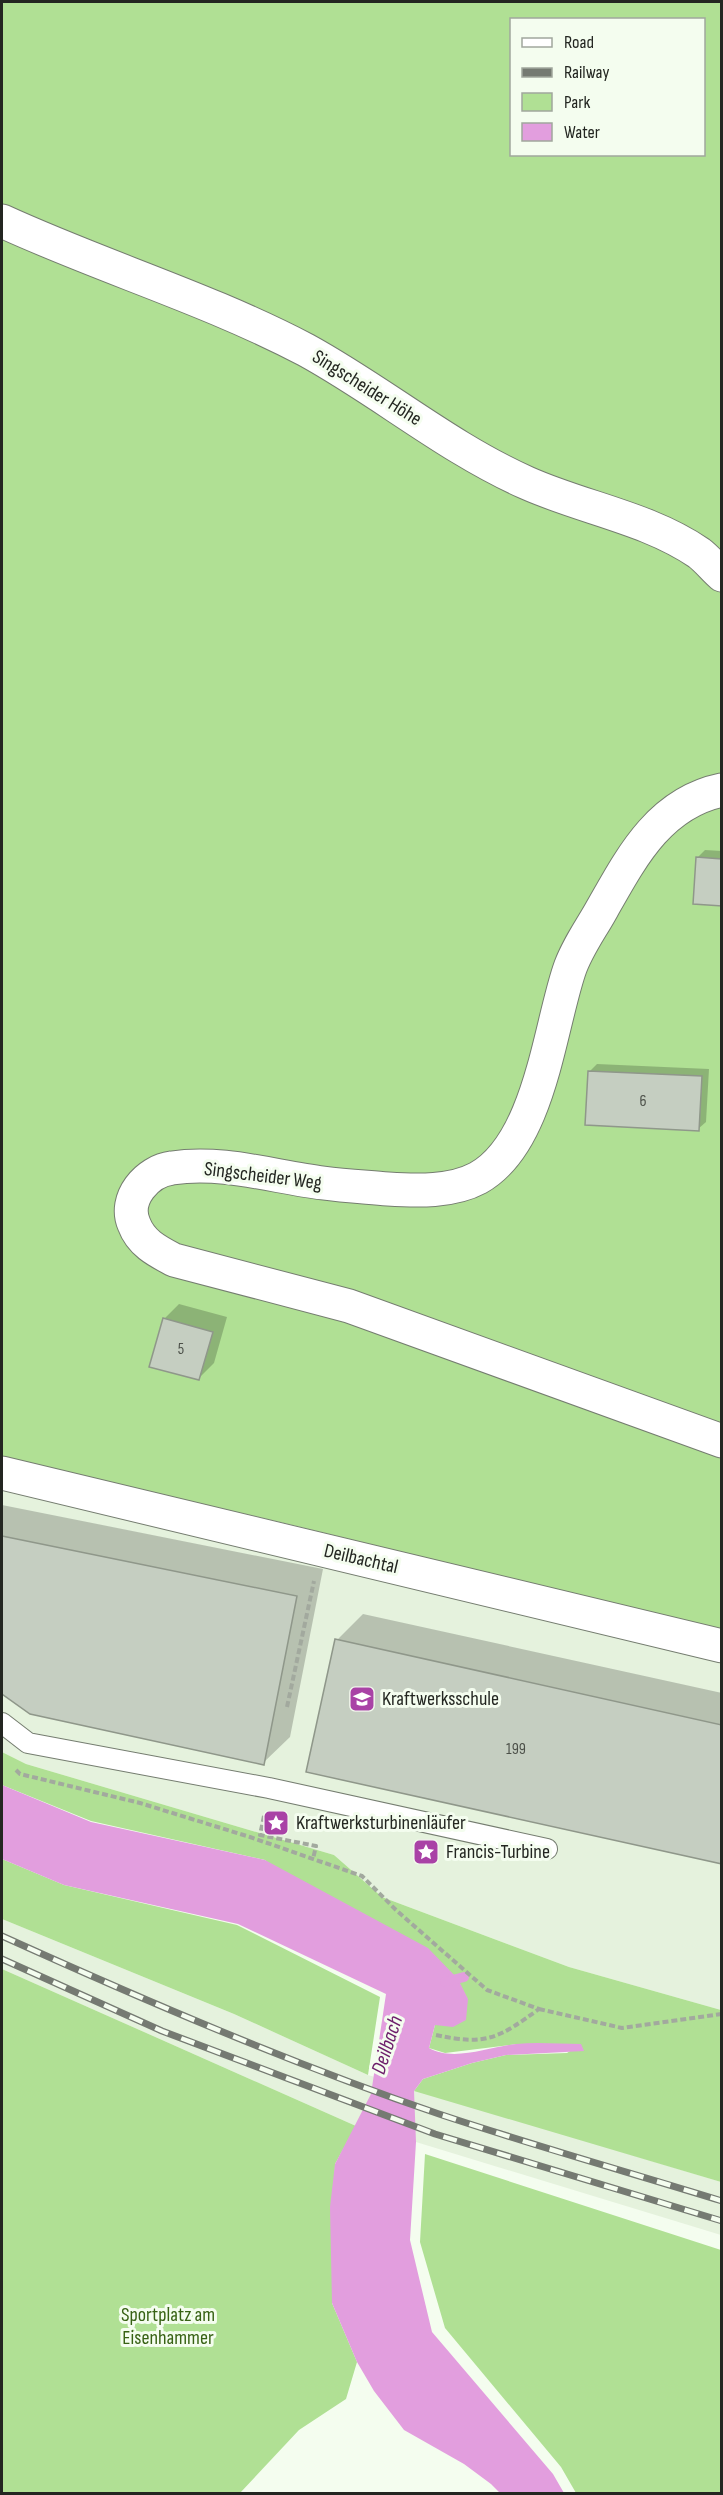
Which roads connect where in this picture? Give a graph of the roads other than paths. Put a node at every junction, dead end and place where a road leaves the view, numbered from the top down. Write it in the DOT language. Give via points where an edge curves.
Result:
graph roads {
  1 [pos="2,221"];
  2 [pos="722,575"];
  3 [pos="722,790"];
  4 [pos="722,1441"];
  5 [pos="2,1473"];
  6 [pos="722,1646"];
  7 [pos="2,1723"];
  8 [pos="547,1849"];
  1 -- 2 [label="street, Singscheider Höhe" via="183,293 277,336 353,377 507,473 674,539 700,554"];
  3 -- 4 [label="street, Singscheider Weg" via="671,812 637,851 570,968 540,1077 519,1135 503,1157 478,1178 416,1191 183,1166 149,1178 141,1185 130,1208 140,1238 174,1260 349,1305"];
  5 -- 6 [label="street, Deilbachtal"];
  7 -- 8 [label="lane" via="28,1743 269,1788"];
}
